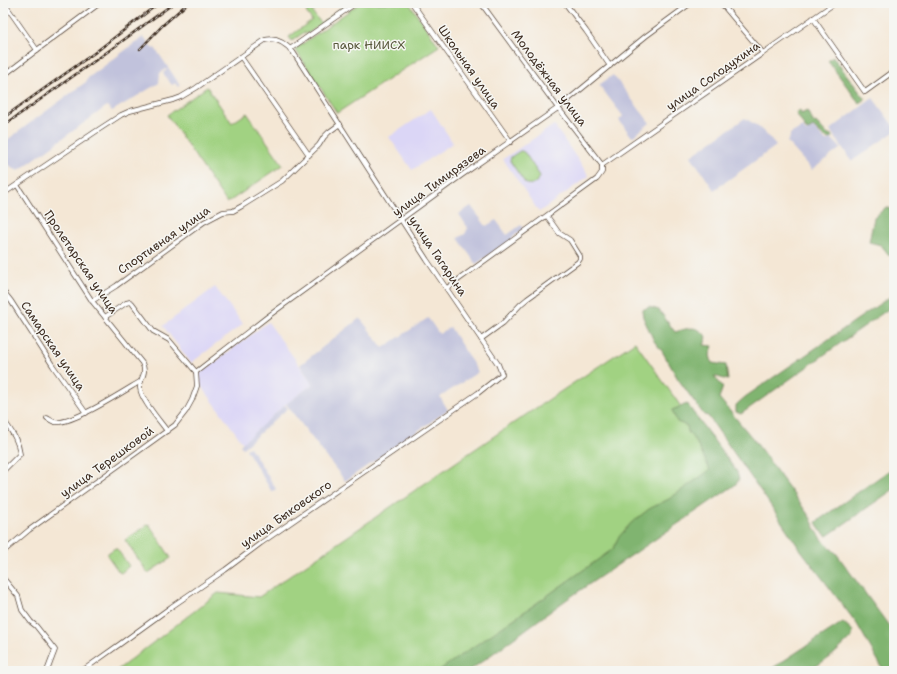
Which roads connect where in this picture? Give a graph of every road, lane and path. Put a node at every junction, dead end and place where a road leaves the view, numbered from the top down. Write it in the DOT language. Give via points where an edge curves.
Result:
graph roads {
  1 [pos="4,3"];
  2 [pos="100,3"];
  3 [pos="356,3"];
  4 [pos="412,3"];
  5 [pos="481,3"];
  6 [pos="564,3"];
  7 [pos="691,3"];
  8 [pos="721,3"];
  9 [pos="835,3"];
  10 [pos="813,18"];
  11 [pos="290,49"];
  12 [pos="37,50"];
  13 [pos="763,53"];
  14 [pos="241,57"];
  15 [pos="610,66"];
  16 [pos="894,71"];
  17 [pos="3,76"];
  18 [pos="558,108"];
  19 [pos="340,124"];
  20 [pos="511,142"];
  21 [pos="308,155"];
  22 [pos="602,165"];
  23 [pos="17,185"];
  24 [pos="3,194"];
  25 [pos="547,216"];
  26 [pos="401,220"];
  27 [pos="447,288"];
  28 [pos="3,291"];
  29 [pos="92,301"];
  30 [pos="105,317"];
  31 [pos="481,339"];
  32 [pos="196,372"];
  33 [pos="502,374"];
  34 [pos="141,381"];
  35 [pos="86,413"];
  36 [pos="47,418"];
  37 [pos="3,419"];
  38 [pos="168,431"];
  39 [pos="3,471"];
  40 [pos="3,552"];
  41 [pos="3,578"];
  42 [pos="47,671"];
  43 [pos="82,671"];
  1 -- 12 [label="street"];
  2 -- 12 [label="street"];
  3 -- 11 [label="street"];
  4 -- 20 [label="street, Школьная улица"];
  5 -- 18 [label="street, Молодёжная улица"];
  6 -- 15 [label="street"];
  7 -- 15 [label="street, улица Тимирязева"];
  8 -- 13 [label="street"];
  9 -- 10 [label="street, улица Солодухина"];
  10 -- 13 [label="street, улица Солодухина"];
  10 -- 16 [label="street" via="865,92"];
  11 -- 14 [label="street" via="281,41 268,39"];
  11 -- 19 [label="street, улица Гагарина"];
  12 -- 17 [label="street"];
  13 -- 22 [label="street, улица Солодухина"];
  14 -- 21 [label="street"];
  14 -- 23 [label="street" via="181,97 121,115"];
  15 -- 18 [label="street, улица Тимирязева"];
  18 -- 20 [label="street, улица Тимирязева"];
  18 -- 22 [label="street, Молодёжная улица"];
  19 -- 21 [label="street, Спортивная улица"];
  19 -- 26 [label="street, улица Гагарина"];
  20 -- 26 [label="street, улица Тимирязева"];
  21 -- 29 [label="street, Спортивная улица" via="282,181 233,211 223,212 204,222"];
  22 -- 25 [label="street" via="602,172 597,179"];
  23 -- 24 [label="street"];
  23 -- 29 [label="street, Пролетарская улица"];
  25 -- 27 [label="street"];
  25 -- 31 [label="street" via="559,232 570,240 580,259 526,299 503,324"];
  26 -- 27 [label="street, улица Гагарина"];
  26 -- 32 [label="street, улица Тимирязева"];
  27 -- 31 [label="street, улица Гагарина"];
  28 -- 35 [label="street, Самарская улица"];
  29 -- 30 [label="street, Пролетарская улица"];
  30 -- 32 [label="street" via="126,303 132,303 153,331 169,340"];
  30 -- 34 [label="street, Пролетарская улица" via="142,363 144,373"];
  31 -- 33 [label="street, улица Гагарина"];
  32 -- 38 [label="street, улица Терешковой" via="197,386 192,400 181,419"];
  33 -- 43 [label="street, улица Быковского"];
  34 -- 35 [label="street"];
  34 -- 38 [label="street, Пролетарская улица" via="143,397"];
  35 -- 36 [label="street" via="68,421 55,422"];
  37 -- 39 [label="street" via="19,445 20,454"];
  38 -- 40 [label="street, улица Терешковой" via="29,530"];
  41 -- 42 [label="street" via="18,596 22,610 55,650"];
}
